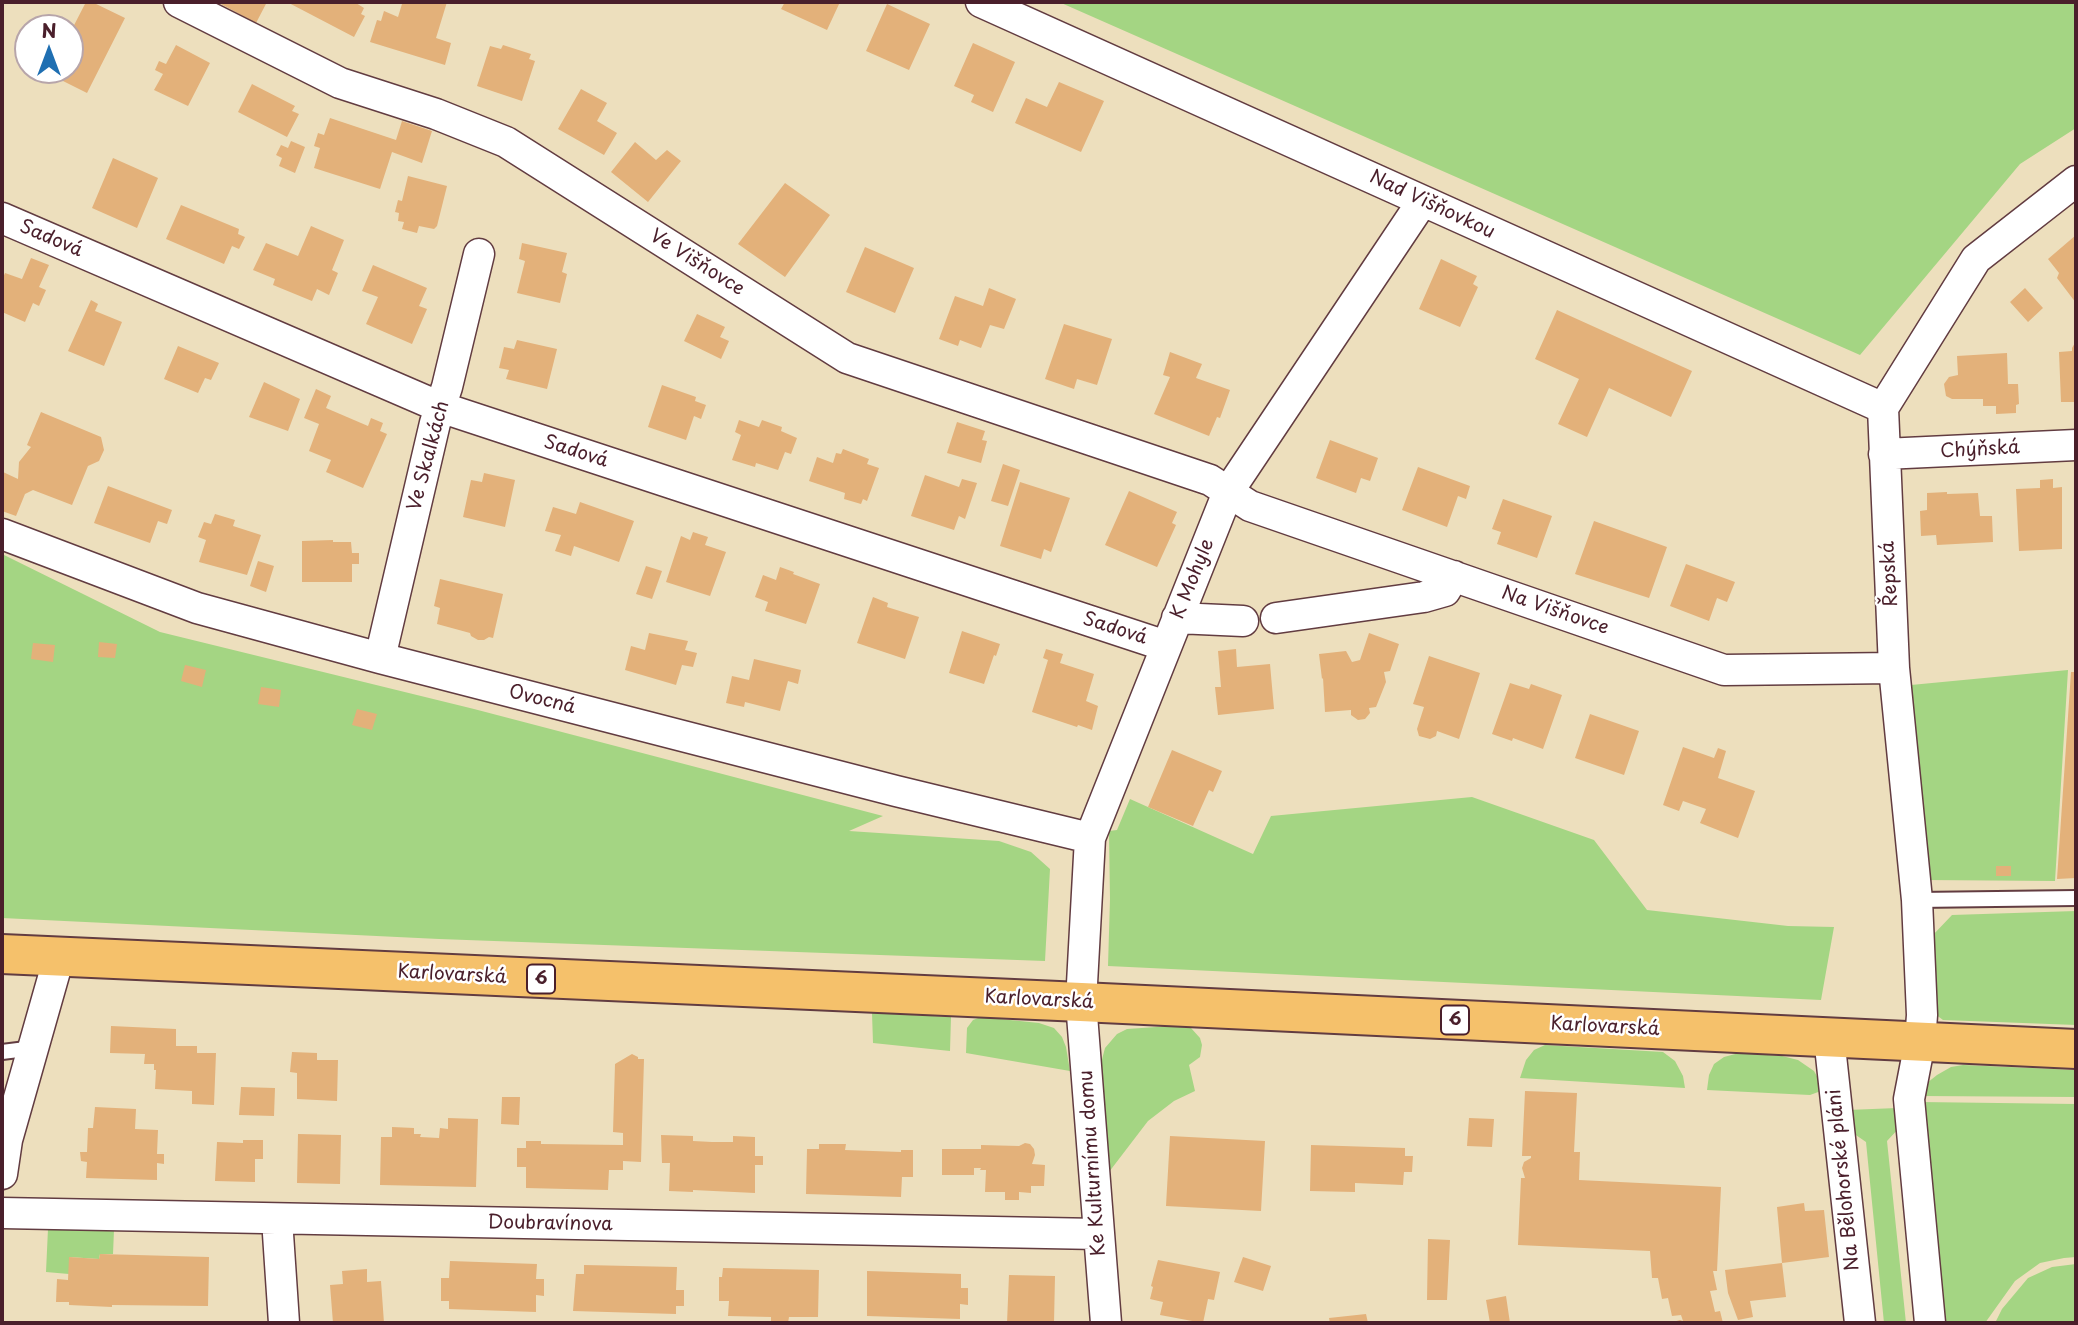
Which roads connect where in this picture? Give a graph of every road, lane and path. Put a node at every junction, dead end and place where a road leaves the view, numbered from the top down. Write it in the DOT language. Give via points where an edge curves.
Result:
graph roads {
  1 [pos="179,2"];
  2 [pos="981,2"];
  3 [pos="2076,181"];
  4 [pos="1422,202"];
  5 [pos="2,218"];
  6 [pos="479,254"];
  7 [pos="440,407"];
  8 [pos="1883,408"];
  9 [pos="2076,445"];
  10 [pos="1884,454"];
  11 [pos="1228,492"];
  12 [pos="2,534"];
  13 [pos="1454,576"];
  14 [pos="1177,618"];
  15 [pos="1276,618"];
  16 [pos="1243,621"];
  17 [pos="1166,646"];
  18 [pos="380,658"];
  19 [pos="1894,668"];
  20 [pos="1090,838"];
  21 [pos="2076,898"];
  22 [pos="1917,900"];
  23 [pos="2,954"];
  24 [pos="59,957"];
  25 [pos="1081,1002"];
  26 [pos="1829,1037"];
  27 [pos="1920,1042"];
  28 [pos="34,1048"];
  29 [pos="2076,1049"];
  30 [pos="2,1052"];
  31 [pos="5,1139"];
  32 [pos="2,1174"];
  33 [pos="2,1213"];
  34 [pos="277,1219"];
  35 [pos="1098,1234"];
  36 [pos="284,1323"];
  37 [pos="1106,1323"];
  38 [pos="1860,1323"];
  39 [pos="1930,1323"];
  1 -- 11 [label="street, Ve Višňovce" via="340,83 506,142 847,358 1210,480"];
  2 -- 4 [label="street, Nad Višňovkou"];
  3 -- 8 [label="street" via="1976,259"];
  4 -- 8 [label="street, Nad Višňovkou"];
  4 -- 11 [label="street, K Mohyle"];
  5 -- 7 [label="street, Sadová"];
  6 -- 7 [label="street, Ve Skalkách"];
  7 -- 17 [label="street, Sadová"];
  7 -- 18 [label="street, Ve Skalkách"];
  8 -- 10 [label="street, Řepská"];
  9 -- 10 [label="street, Chýňská"];
  10 -- 19 [label="street, Řepská"];
  11 -- 13 [label="street, Na Višňovce" via="1250,506"];
  11 -- 14 [label="street, K Mohyle"];
  12 -- 18 [label="street, Ovocná" via="197,608"];
  13 -- 15 [label="street" via="1445,591 1424,597"];
  13 -- 19 [label="street, Na Višňovce" via="1724,670"];
  14 -- 16 [label="street"];
  14 -- 17 [label="street, K Mohyle"];
  17 -- 20 [label="street, K Mohyle"];
  18 -- 20 [label="street, Ovocná"];
  19 -- 22 [label="street, Řepská"];
  20 -- 25 [label="street, K Mohyle"];
  21 -- 22 [label="lane"];
  22 -- 27 [label="street, Řepská"];
  23 -- 24 [label="main road, Karlovarská / 6"];
  24 -- 25 [label="main road, Karlovarská / 6"];
  24 -- 28 [label="street"];
  25 -- 26 [label="main road, Karlovarská / 6"];
  25 -- 35 [label="street, Ke Kulturnímu domu"];
  26 -- 27 [label="main road, Karlovarská / 6"];
  26 -- 38 [label="street, Na Bělohorské pláni"];
  27 -- 29 [label="main road, Karlovarská / 6"];
  27 -- 39 [label="street" via="1909,1099"];
  28 -- 30 [label="lane"];
  28 -- 31 [label="street"];
  31 -- 32 [label="street"];
  33 -- 34 [label="street, Doubravínova"];
  34 -- 35 [label="street, Doubravínova"];
  34 -- 36 [label="street"];
  35 -- 37 [label="street, Ke Kulturnímu domu"];
}
